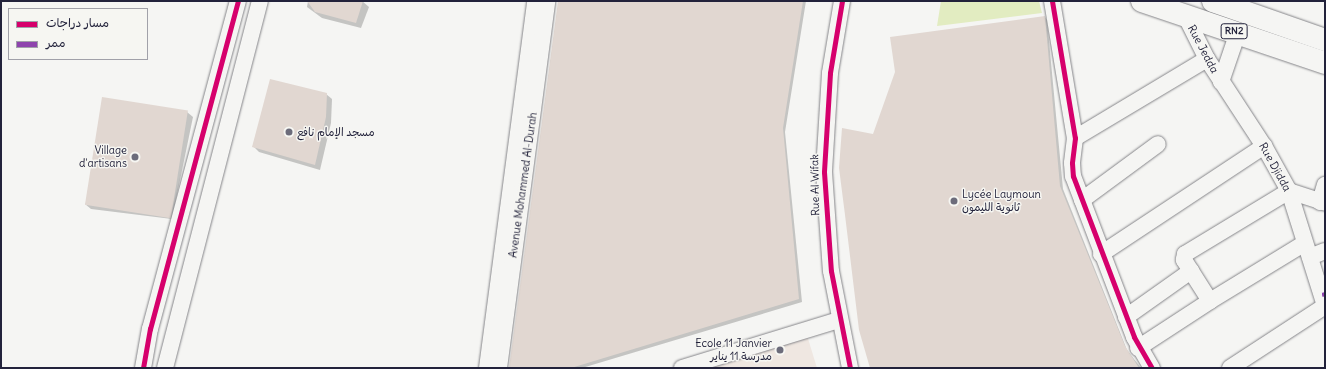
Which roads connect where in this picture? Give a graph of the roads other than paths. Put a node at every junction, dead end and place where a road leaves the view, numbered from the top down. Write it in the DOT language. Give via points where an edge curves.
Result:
graph roads {
  1 [pos="238,1"];
  2 [pos="260,1"];
  3 [pos="547,1"];
  4 [pos="842,1"];
  5 [pos="1052,1"];
  6 [pos="1142,1"];
  7 [pos="1214,1"];
  8 [pos="538,11"];
  9 [pos="1185,15"];
  10 [pos="1238,32"];
  11 [pos="1325,40"];
  12 [pos="1207,59"];
  13 [pos="1325,62"];
  14 [pos="1222,82"];
  15 [pos="1075,138"];
  16 [pos="1158,144"];
  17 [pos="1264,146"];
  18 [pos="1325,185"];
  19 [pos="1289,191"];
  20 [pos="1082,200"];
  21 [pos="1323,203"];
  22 [pos="1307,250"];
  23 [pos="1325,252"];
  24 [pos="1101,254"];
  25 [pos="1191,271"];
  26 [pos="1324,300"];
  27 [pos="1210,302"];
  28 [pos="1126,317"];
  29 [pos="839,320"];
  30 [pos="1138,348"];
  31 [pos="143,368"];
  32 [pos="165,368"];
  33 [pos="487,368"];
  34 [pos="498,368"];
  35 [pos="682,368"];
  36 [pos="850,368"];
  37 [pos="1152,368"];
  38 [pos="1230,368"];
  1 -- 31 [label="street" via="150,329"];
  2 -- 32 [label="street"];
  3 -- 8 [label="street, Avenue Mohammed Al-Durah"];
  4 -- 29 [label="street, Rue Al Wifak" via="830,73 824,172 826,222"];
  5 -- 15 [label="street"];
  6 -- 9 [label="highway, RN2"];
  7 -- 11 [label="highway, RN2"];
  8 -- 33 [label="street, Avenue Mohammed Al-Durah"];
  8 -- 34 [label="street, Avenue Mohammed Al-Durah"];
  9 -- 10 [label="highway, RN2"];
  9 -- 12 [label="street, Rue Jedda"];
  10 -- 13 [label="highway, RN2"];
  10 -- 14 [label="street"];
  12 -- 14 [label="street, Rue Jedda"];
  12 -- 15 [label="street"];
  14 -- 17 [label="street, Rue Djidda"];
  15 -- 20 [label="street" via="1072,163"];
  16 -- 20 [label="street"];
  17 -- 19 [label="street, Rue Djidda"];
  17 -- 24 [label="street"];
  18 -- 21 [label="street"];
  19 -- 21 [label="street"];
  19 -- 22 [label="street, Rue Djidda"];
  19 -- 25 [label="street" via="1185,254 1184,260"];
  20 -- 24 [label="street"];
  22 -- 23 [label="street"];
  22 -- 26 [label="street, Rue Djidda"];
  22 -- 27 [label="street"];
  24 -- 28 [label="street"];
  25 -- 27 [label="street"];
  25 -- 28 [label="street"];
  26 -- 38 [label="street"];
  27 -- 30 [label="street"];
  28 -- 30 [label="street"];
  29 -- 35 [label="street"];
  29 -- 36 [label="street, Rue Al Wifak"];
  30 -- 37 [label="street"];
}
